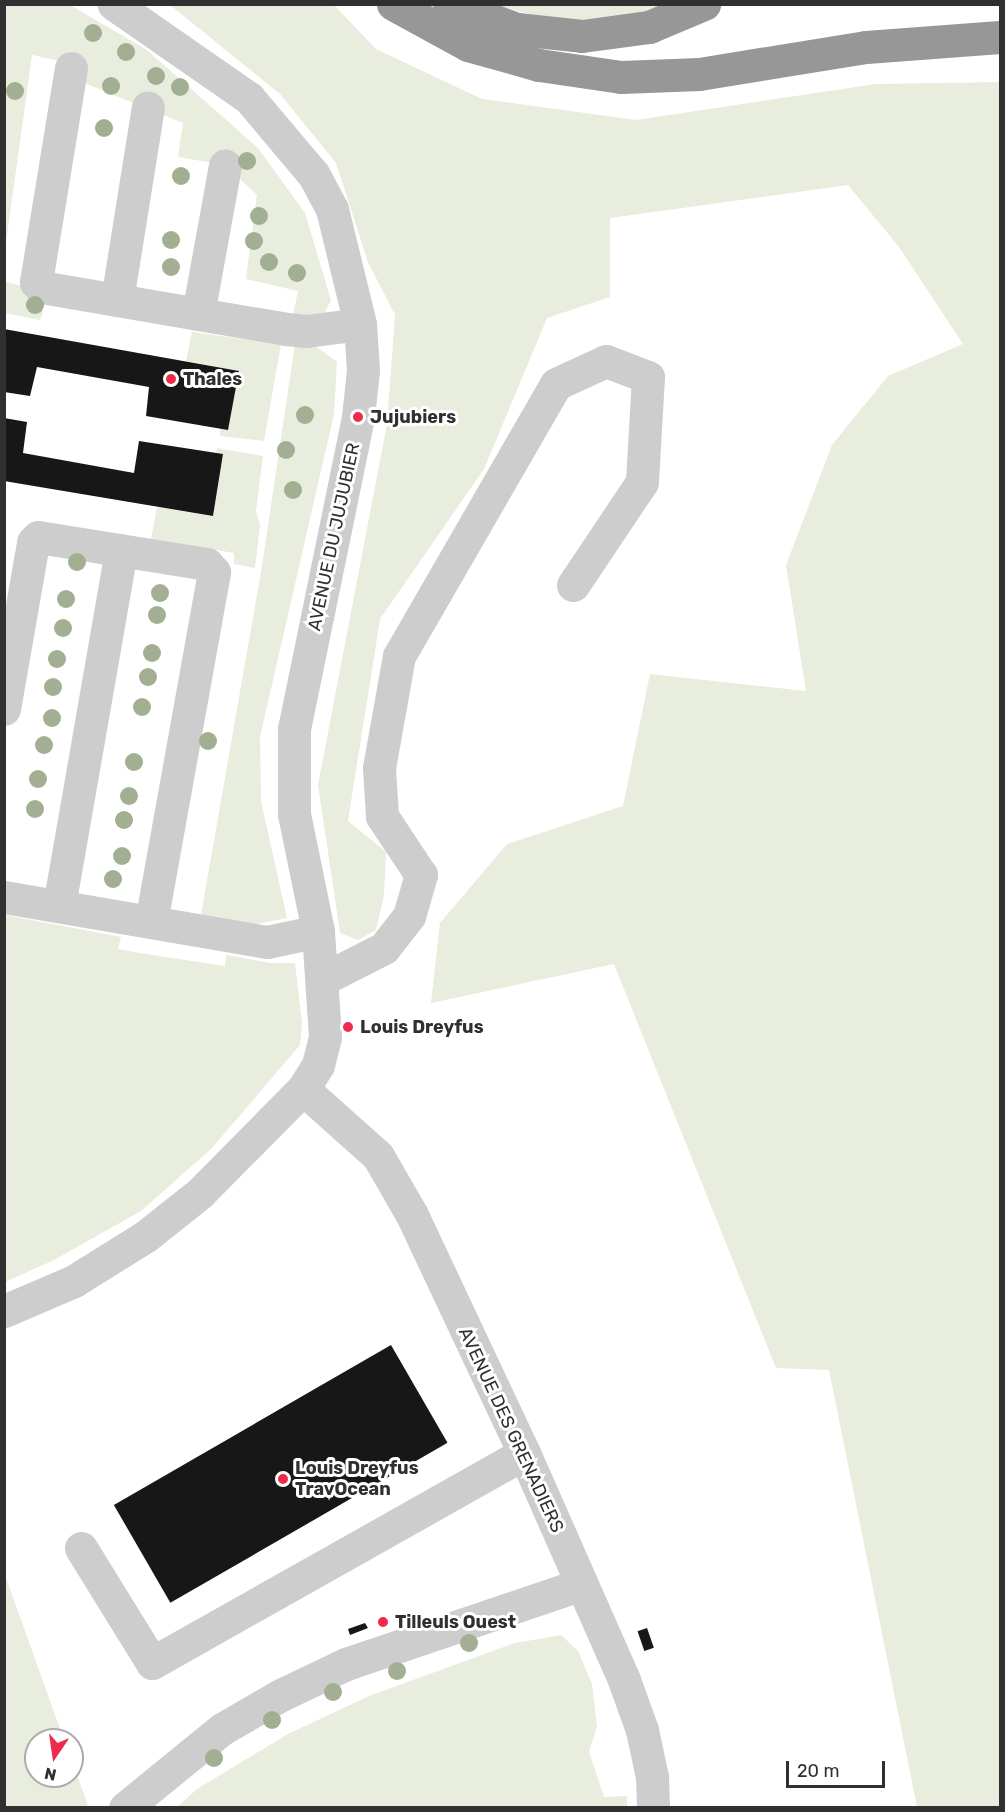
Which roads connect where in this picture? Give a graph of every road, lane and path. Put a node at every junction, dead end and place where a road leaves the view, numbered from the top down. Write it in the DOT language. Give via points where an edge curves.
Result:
graph roads {
  1 [pos="114,4"];
  2 [pos="393,4"];
  3 [pos="449,4"];
  4 [pos="704,4"];
  5 [pos="1000,37"];
  6 [pos="71,68"];
  7 [pos="148,107"];
  8 [pos="225,165"];
  9 [pos="117,300"];
  10 [pos="198,314"];
  11 [pos="360,324"];
  12 [pos="121,550"];
  13 [pos="573,585"];
  14 [pos="4,709"];
  15 [pos="4,897"];
  16 [pos="58,906"];
  17 [pos="151,921"];
  18 [pos="318,931"];
  19 [pos="323,979"];
  20 [pos="303,1089"];
  21 [pos="4,1311"];
  22 [pos="524,1453"];
  23 [pos="81,1548"];
  24 [pos="582,1584"];
  25 [pos="125,1808"];
  26 [pos="652,1808"];
  1 -- 11 [label="street, AVENUE DU JUJUBIER" via="249,98 313,174 332,209"];
  2 -- 5 [label="highway" via="468,45 539,65 621,77 699,74 866,47"];
  3 -- 4 [label="highway" via="517,29 582,36 649,27"];
  6 -- 9 [label="street" via="36,282 41,287"];
  7 -- 9 [label="street"];
  8 -- 10 [label="street"];
  9 -- 10 [label="street"];
  10 -- 11 [label="street" via="306,331"];
  11 -- 18 [label="street, AVENUE DU JUJUBIER" via="363,370 358,417 294,729 294,814"];
  12 -- 14 [label="street" via="38,537 33,542"];
  12 -- 16 [label="street"];
  12 -- 17 [label="street" via="207,564 214,572"];
  13 -- 19 [label="street" via="642,482 648,377 606,361 556,384 399,656 379,768 382,816 421,875 409,916 384,948"];
  15 -- 16 [label="street"];
  16 -- 17 [label="street"];
  17 -- 18 [label="street" via="267,942"];
  18 -- 19 [label="street, AVENUE DU JUJUBIER"];
  19 -- 20 [label="street, AVENUE DU JUJUBIER" via="325,1037 318,1065"];
  20 -- 21 [label="street, AVENUE DU JUJUBIER" via="200,1193 146,1236 74,1281"];
  20 -- 22 [label="street, AVENUE DES GRENADIERS" via="378,1156 412,1215"];
  22 -- 23 [label="street" via="152,1663"];
  22 -- 24 [label="street, AVENUE DES GRENADIERS"];
  24 -- 25 [label="street" via="346,1664 281,1695 222,1729"];
  24 -- 26 [label="street, AVENUE DES GRENADIERS" via="642,1730 652,1777"];
}
